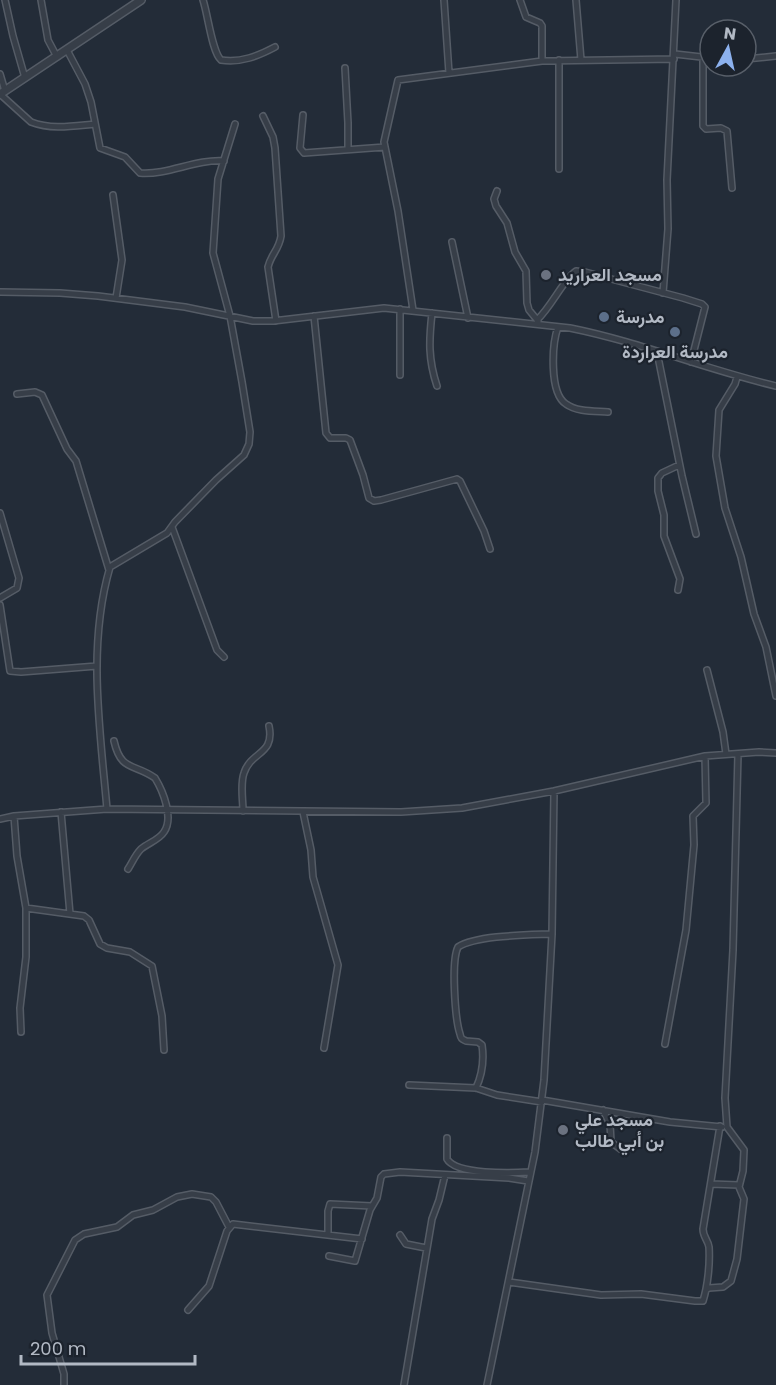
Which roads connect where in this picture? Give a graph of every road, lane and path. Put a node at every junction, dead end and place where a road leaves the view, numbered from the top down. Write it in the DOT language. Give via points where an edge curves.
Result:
graph roads {
  1 [pos="5,0"];
  2 [pos="41,0"];
  3 [pos="141,0"];
  4 [pos="203,0"];
  5 [pos="444,0"];
  6 [pos="520,0"];
  7 [pos="576,0"];
  8 [pos="676,0"];
  9 [pos="275,47"];
  10 [pos="67,50"];
  11 [pos="776,56"];
  12 [pos="57,57"];
  13 [pos="675,57"];
  14 [pos="698,58"];
  15 [pos="758,58"];
  16 [pos="559,60"];
  17 [pos="581,60"];
  18 [pos="542,61"];
  19 [pos="345,68"];
  20 [pos="449,73"];
  21 [pos="0,74"];
  22 [pos="25,78"];
  23 [pos="703,78"];
  24 [pos="2,93"];
  25 [pos="303,115"];
  26 [pos="263,116"];
  27 [pos="95,124"];
  28 [pos="235,124"];
  29 [pos="385,147"];
  30 [pos="348,148"];
  31 [pos="224,161"];
  32 [pos="559,169"];
  33 [pos="732,188"];
  34 [pos="497,191"];
  35 [pos="113,195"];
  36 [pos="452,242"];
  37 [pos="0,292"];
  38 [pos="663,293"];
  39 [pos="116,298"];
  40 [pos="400,309"];
  41 [pos="413,310"];
  42 [pos="432,313"];
  43 [pos="230,316"];
  44 [pos="314,316"];
  45 [pos="468,318"];
  46 [pos="537,320"];
  47 [pos="276,321"];
  48 [pos="544,325"];
  49 [pos="558,327"];
  50 [pos="657,352"];
  51 [pos="690,362"];
  52 [pos="400,375"];
  53 [pos="737,377"];
  54 [pos="437,386"];
  55 [pos="776,386"];
  56 [pos="17,394"];
  57 [pos="608,412"];
  58 [pos="679,465"];
  59 [pos="0,513"];
  60 [pos="172,527"];
  61 [pos="696,534"];
  62 [pos="490,549"];
  63 [pos="109,570"];
  64 [pos="678,590"];
  65 [pos="0,598"];
  66 [pos="0,605"];
  67 [pos="224,657"];
  68 [pos="97,666"];
  69 [pos="707,670"];
  70 [pos="776,696"];
  71 [pos="269,726"];
  72 [pos="114,741"];
  73 [pos="776,753"];
  74 [pos="726,754"];
  75 [pos="738,754"];
  76 [pos="705,756"];
  77 [pos="554,791"];
  78 [pos="107,809"];
  79 [pos="168,810"];
  80 [pos="243,811"];
  81 [pos="61,812"];
  82 [pos="303,812"];
  83 [pos="14,816"];
  84 [pos="0,819"];
  85 [pos="128,869"];
  86 [pos="26,908"];
  87 [pos="70,914"];
  88 [pos="552,934"];
  89 [pos="21,1032"];
  90 [pos="665,1044"];
  91 [pos="324,1048"];
  92 [pos="164,1050"];
  93 [pos="409,1085"];
  94 [pos="476,1088"];
  95 [pos="542,1101"];
  96 [pos="603,1110"];
  97 [pos="723,1127"];
  98 [pos="447,1138"];
  99 [pos="623,1151"];
  100 [pos="529,1172"];
  101 [pos="445,1175"];
  102 [pos="528,1181"];
  103 [pos="711,1184"];
  104 [pos="739,1185"];
  105 [pos="372,1206"];
  106 [pos="229,1227"];
  107 [pos="328,1235"];
  108 [pos="400,1235"];
  109 [pos="362,1239"];
  110 [pos="426,1248"];
  111 [pos="329,1256"];
  112 [pos="509,1281"];
  113 [pos="706,1290"];
  114 [pos="188,1310"];
  115 [pos="64,1385"];
  116 [pos="404,1385"];
  117 [pos="487,1385"];
  1 -- 22 [label="street"];
  2 -- 12 [label="street" via="48,40"];
  3 -- 10 [label="street"];
  4 -- 9 [label="street" via="213,44 221,60 255,57"];
  5 -- 20 [label="street"];
  6 -- 18 [label="street" via="526,17 542,26"];
  7 -- 17 [label="street"];
  8 -- 13 [label="street"];
  10 -- 12 [label="street"];
  10 -- 27 [label="street" via="85,84"];
  11 -- 15 [label="street"];
  12 -- 22 [label="street"];
  13 -- 14 [label="street"];
  13 -- 17 [label="street"];
  13 -- 38 [label="street"];
  16 -- 17 [label="street"];
  16 -- 18 [label="street"];
  16 -- 32 [label="street"];
  18 -- 20 [label="street"];
  19 -- 30 [label="street"];
  20 -- 29 [label="street" via="398,80"];
  21 -- 24 [label="street"];
  22 -- 24 [label="street"];
  23 -- 33 [label="street" via="703,126 727,131"];
  24 -- 27 [label="street" via="31,122 49,127"];
  25 -- 30 [label="street" via="300,148 304,153"];
  26 -- 47 [label="street" via="275,148 281,236 268,267"];
  27 -- 31 [label="street" via="100,148 125,157 140,173 172,170 202,161"];
  28 -- 31 [label="street"];
  29 -- 30 [label="street"];
  29 -- 41 [label="street"];
  31 -- 43 [label="street" via="216,190 213,253"];
  34 -- 46 [label="street" via="494,199 526,271 526,303"];
  35 -- 39 [label="street" via="122,260"];
  36 -- 45 [label="street"];
  37 -- 39 [label="street"];
  38 -- 46 [label="street" via="576,271"];
  38 -- 51 [label="street" via="705,308"];
  39 -- 43 [label="street"];
  40 -- 41 [label="street"];
  40 -- 44 [label="street"];
  40 -- 52 [label="street"];
  41 -- 42 [label="street"];
  42 -- 45 [label="street"];
  42 -- 54 [label="street" via="430,366"];
  43 -- 47 [label="street"];
  43 -- 60 [label="street" via="249,444 244,455"];
  44 -- 47 [label="street"];
  44 -- 62 [label="street" via="326,433 330,438 350,440 369,498 381,500 457,479"];
  45 -- 48 [label="street"];
  46 -- 48 [label="street"];
  48 -- 49 [label="street"];
  49 -- 50 [label="street" via="598,334"];
  49 -- 57 [label="street" via="553,348 560,398 581,410"];
  50 -- 51 [label="street"];
  50 -- 58 [label="street"];
  51 -- 53 [label="street"];
  53 -- 55 [label="street"];
  53 -- 70 [label="street" via="719,410 716,456 725,508 766,647"];
  56 -- 63 [label="street" via="35,392 48,405 76,461"];
  58 -- 61 [label="street"];
  58 -- 64 [label="street" via="662,472 657,484 664,536 680,579"];
  59 -- 65 [label="street" via="20,578 17,588"];
  60 -- 63 [label="street"];
  60 -- 67 [label="street" via="217,650"];
  63 -- 68 [label="street"];
  66 -- 68 [label="street" via="10,671"];
  68 -- 78 [label="street" via="96,703"];
  69 -- 74 [label="street"];
  71 -- 80 [label="street" via="267,747 244,773"];
  72 -- 79 [label="street" via="121,760 155,778"];
  73 -- 75 [label="street"];
  74 -- 75 [label="street"];
  74 -- 76 [label="street"];
  75 -- 97 [label="street"];
  76 -- 77 [label="street"];
  76 -- 90 [label="street" via="706,802 693,816 686,930"];
  77 -- 82 [label="street" via="462,808"];
  77 -- 88 [label="street"];
  78 -- 79 [label="street"];
  78 -- 81 [label="street"];
  79 -- 80 [label="street"];
  79 -- 85 [label="street" via="166,831 142,848"];
  80 -- 82 [label="street"];
  81 -- 83 [label="street"];
  81 -- 87 [label="street"];
  82 -- 91 [label="street" via="313,877 338,965"];
  83 -- 84 [label="street"];
  83 -- 86 [label="street"];
  86 -- 87 [label="street"];
  86 -- 89 [label="street"];
  87 -- 92 [label="street" via="89,920 96,938 107,948 130,952 152,966"];
  88 -- 94 [label="street" via="480,940 458,947 454,960 460,1034 466,1041 482,1045"];
  88 -- 95 [label="street"];
  93 -- 94 [label="street"];
  94 -- 95 [label="street"];
  95 -- 96 [label="street"];
  95 -- 100 [label="street"];
  96 -- 97 [label="street"];
  96 -- 99 [label="street" via="610,1124 611,1142"];
  97 -- 103 [label="street"];
  97 -- 104 [label="street" via="744,1150"];
  98 -- 100 [label="street" via="447,1159 455,1167"];
  100 -- 102 [label="street"];
  101 -- 102 [label="street"];
  101 -- 105 [label="street" via="384,1174"];
  101 -- 110 [label="street"];
  102 -- 112 [label="street"];
  103 -- 104 [label="street"];
  103 -- 113 [label="street" via="703,1229 709,1245"];
  104 -- 113 [label="street" via="744,1199 731,1281"];
  105 -- 107 [label="street" via="330,1204"];
  105 -- 109 [label="street"];
  106 -- 107 [label="street" via="244,1224"];
  106 -- 114 [label="street" via="209,1286"];
  106 -- 115 [label="street" via="211,1197 192,1194 133,1215 117,1227 84,1234 75,1240 47,1295"];
  107 -- 109 [label="street"];
  108 -- 110 [label="street" via="406,1244"];
  109 -- 111 [label="street" via="355,1262"];
  110 -- 116 [label="street"];
  112 -- 113 [label="street" via="601,1295 641,1294 695,1302 703,1301"];
  112 -- 117 [label="street"];
}
